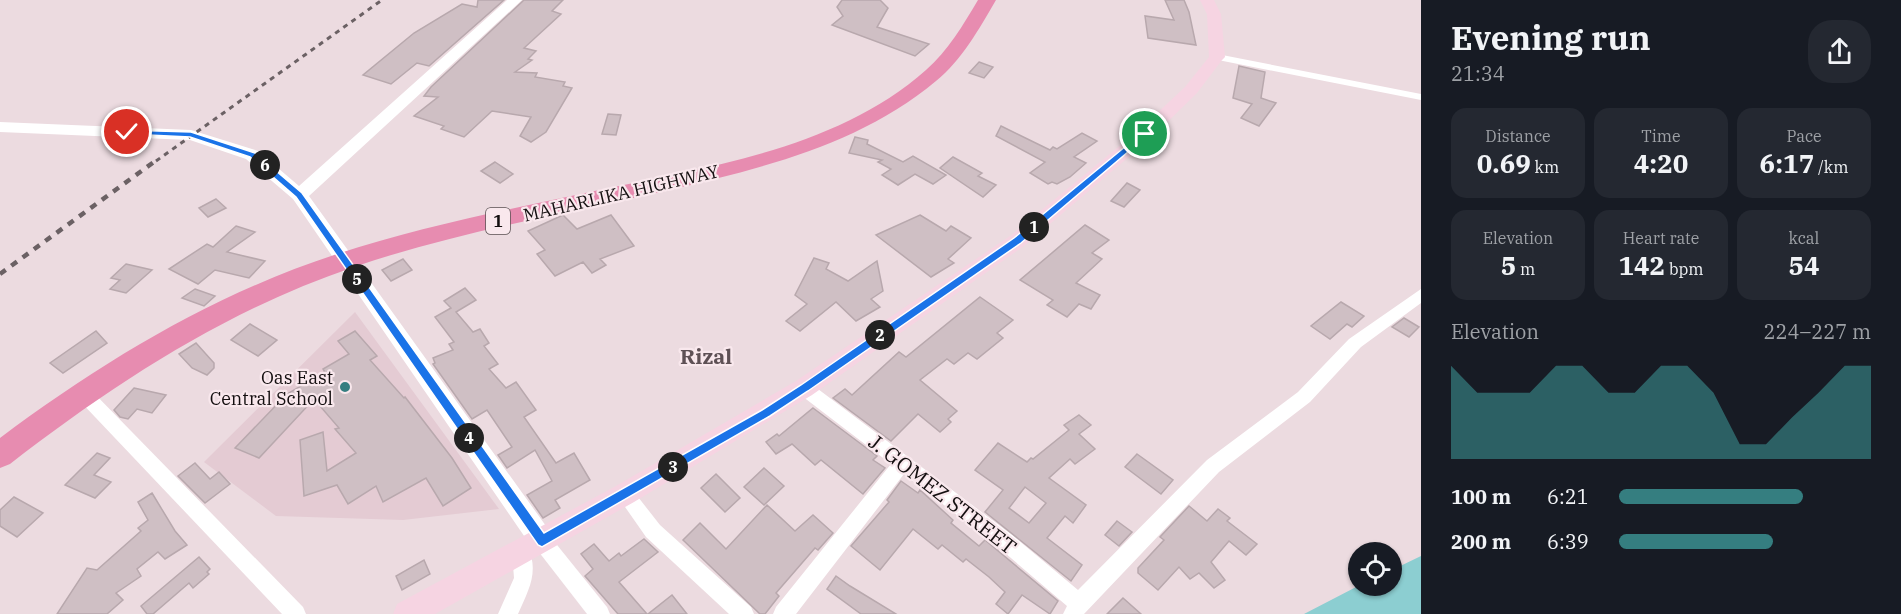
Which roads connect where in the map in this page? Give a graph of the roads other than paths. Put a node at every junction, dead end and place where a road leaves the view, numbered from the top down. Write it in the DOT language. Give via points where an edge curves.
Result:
graph roads {
  1 [pos="515,0"];
  2 [pos="987,0"];
  3 [pos="1207,0"];
  4 [pos="1217,57"];
  5 [pos="1421,97"];
  6 [pos="0,127"];
  7 [pos="299,195"];
  8 [pos="344,261"];
  9 [pos="1421,295"];
  10 [pos="804,388"];
  11 [pos="83,393"];
  12 [pos="0,455"];
  13 [pos="902,464"];
  14 [pos="625,494"];
  15 [pos="542,541"];
  16 [pos="521,552"];
  17 [pos="1076,608"];
  18 [pos="296,614"];
  19 [pos="407,614"];
  20 [pos="508,614"];
  21 [pos="600,614"];
  22 [pos="744,614"];
  23 [pos="783,614"];
  1 -- 7 [label="street"];
  2 -- 8 [label="highway, MAHARLIKA HIGHWAY / 1" via="965,38 932,75 850,127 730,168 412,241"];
  3 -- 4 [label="main road" via="1214,14"];
  4 -- 5 [label="street"];
  4 -- 10 [label="main road" via="1191,90 1145,134 1017,241"];
  6 -- 7 [label="street" via="191,135 252,155"];
  7 -- 8 [label="street"];
  8 -- 11 [label="highway, MAHARLIKA HIGHWAY / 1" via="204,320"];
  8 -- 15 [label="street"];
  9 -- 17 [label="street" via="1355,344 1304,397 1213,466"];
  10 -- 13 [label="street, J. GOMEZ STREET"];
  10 -- 14 [label="main road"];
  11 -- 12 [label="highway, MAHARLIKA HIGHWAY / 1"];
  11 -- 18 [label="street"];
  13 -- 17 [label="street, J. GOMEZ STREET" via="1005,542"];
  13 -- 23 [label="street"];
  14 -- 15 [label="main road"];
  14 -- 22 [label="street" via="652,531"];
  15 -- 16 [label="main road"];
  15 -- 21 [label="street"];
  16 -- 19 [label="main road"];
  16 -- 20 [label="street" via="524,579"];
}
